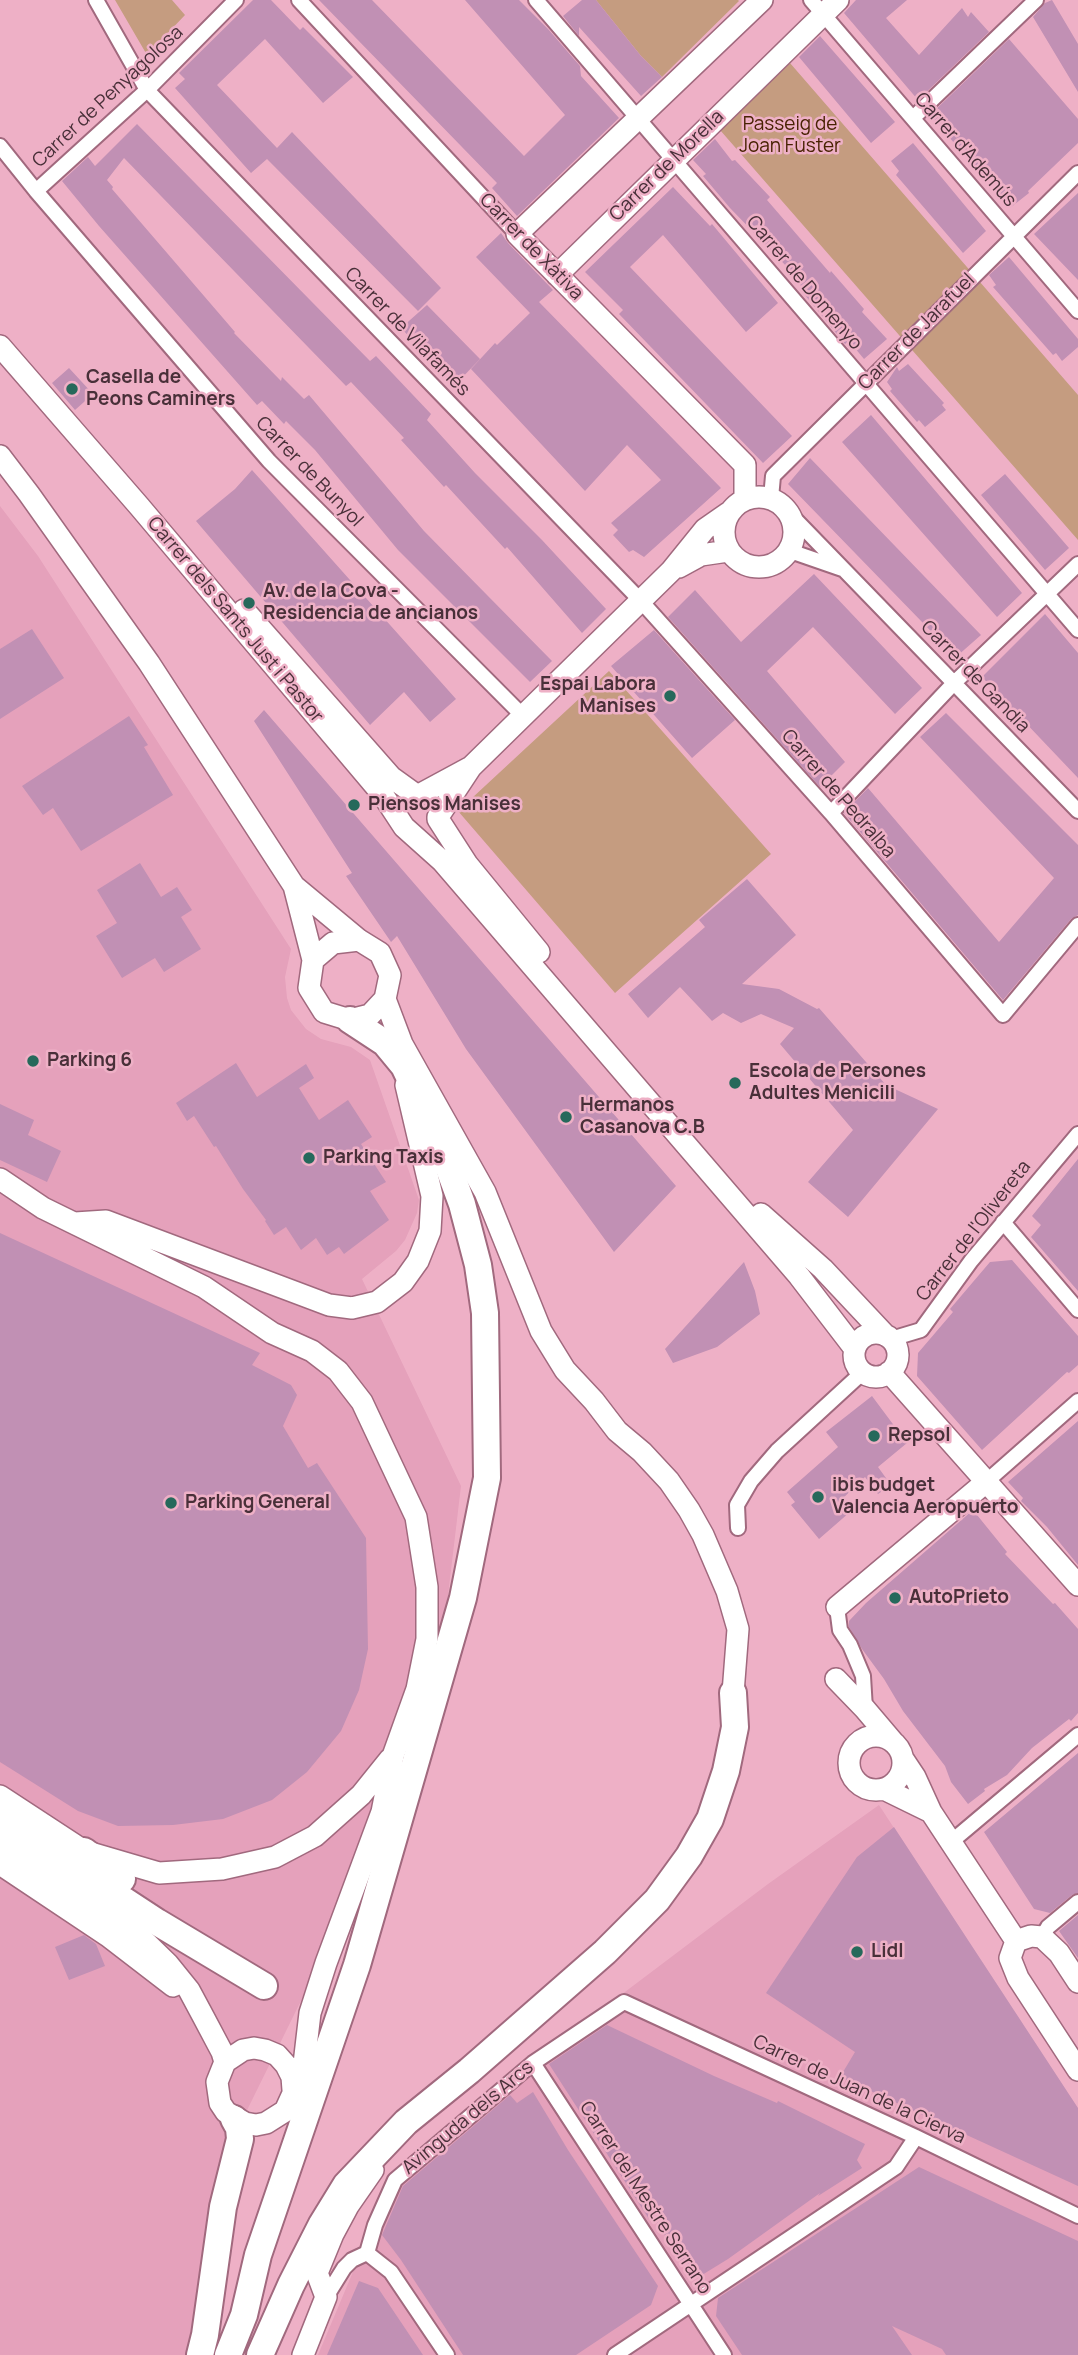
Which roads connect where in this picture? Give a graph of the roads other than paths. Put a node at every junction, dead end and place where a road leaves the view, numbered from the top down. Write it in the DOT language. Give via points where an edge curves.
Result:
graph roads {
  1 [pos="96,0"];
  2 [pos="236,0"];
  3 [pos="299,0"];
  4 [pos="536,0"];
  5 [pos="762,0"];
  6 [pos="1036,0"];
  7 [pos="824,5"];
  8 [pos="147,90"];
  9 [pos="913,118"];
  10 [pos="639,119"];
  11 [pos="0,146"];
  12 [pos="673,159"];
  13 [pos="1078,173"];
  14 [pos="36,191"];
  15 [pos="517,234"];
  16 [pos="1013,235"];
  17 [pos="556,275"];
  18 [pos="1078,311"];
  19 [pos="0,346"];
  20 [pos="864,384"];
  21 [pos="0,456"];
  22 [pos="771,498"];
  23 [pos="745,499"];
  24 [pos="139,506"];
  25 [pos="728,513"];
  26 [pos="791,514"];
  27 [pos="728,551"];
  28 [pos="790,551"];
  29 [pos="1078,564"];
  30 [pos="844,569"];
  31 [pos="671,571"];
  32 [pos="1047,594"];
  33 [pos="641,601"];
  34 [pos="1078,630"];
  35 [pos="954,683"];
  36 [pos="523,716"];
  37 [pos="471,767"];
  38 [pos="417,795"];
  39 [pos="1078,811"];
  40 [pos="831,813"];
  41 [pos="438,818"];
  42 [pos="406,825"];
  43 [pos="293,886"];
  44 [pos="1078,925"];
  45 [pos="359,940"];
  46 [pos="313,960"];
  47 [pos="385,999"];
  48 [pos="350,1020"];
  49 [pos="404,1066"];
  50 [pos="1078,1134"];
  51 [pos="0,1179"];
  52 [pos="0,1195"];
  53 [pos="43,1208"];
  54 [pos="1003,1222"];
  55 [pos="73,1223"];
  56 [pos="1078,1310"];
  57 [pos="888,1337"];
  58 [pos="855,1349"];
  59 [pos="863,1372"];
  60 [pos="889,1373"];
  61 [pos="1078,1401"];
  62 [pos="986,1482"];
  63 [pos="738,1528"];
  64 [pos="1078,1585"];
  65 [pos="837,1607"];
  66 [pos="836,1679"];
  67 [pos="733,1693"];
  68 [pos="865,1709"];
  69 [pos="1078,1735"];
  70 [pos="899,1751"];
  71 [pos="393,1756"];
  72 [pos="884,1789"];
  73 [pos="0,1796"];
  74 [pos="930,1812"];
  75 [pos="0,1819"];
  76 [pos="0,1841"];
  77 [pos="951,1842"];
  78 [pos="84,1851"];
  79 [pos="0,1864"];
  80 [pos="1078,1902"];
  81 [pos="1042,1937"];
  82 [pos="1016,1941"];
  83 [pos="1078,1982"];
  84 [pos="624,2002"];
  85 [pos="204,2018"];
  86 [pos="225,2062"];
  87 [pos="533,2063"];
  88 [pos="1078,2070"];
  89 [pos="293,2090"];
  90 [pos="234,2119"];
  91 [pos="406,2122"];
  92 [pos="916,2137"];
  93 [pos="1078,2216"];
  94 [pos="367,2253"];
  95 [pos="326,2297"];
  96 [pos="691,2304"];
  97 [pos="200,2355"];
  98 [pos="228,2355"];
  99 [pos="260,2355"];
  100 [pos="303,2355"];
  101 [pos="447,2355"];
  102 [pos="615,2355"];
  103 [pos="724,2355"];
  1 -- 8 [label="street, Carrer de Vilafamés"];
  2 -- 8 [label="street, Carrer de Penyagolosa"];
  3 -- 15 [label="street, Carrer de Xàtiva"];
  4 -- 10 [label="street, Carrer de Domenyo"];
  5 -- 10 [label="street"];
  6 -- 9 [label="street"];
  7 -- 9 [label="street, Carrer d'Ademús"];
  7 -- 12 [label="street, Carrer de Morella"];
  8 -- 14 [label="street, Carrer de Penyagolosa"];
  8 -- 33 [label="street, Carrer de Vilafamés"];
  9 -- 16 [label="street, Carrer d'Ademús"];
  10 -- 12 [label="street, Carrer de Domenyo"];
  10 -- 15 [label="street"];
  11 -- 14 [label="street, Carrer de Bunyol"];
  12 -- 17 [label="street, Carrer de Morella"];
  12 -- 20 [label="street, Carrer de Domenyo"];
  13 -- 16 [label="street, Carrer de Jarafuel"];
  14 -- 36 [label="street, Carrer de Bunyol" via="269,461"];
  15 -- 17 [label="street, Carrer de Xàtiva"];
  16 -- 18 [label="street, Carrer d'Ademús"];
  16 -- 20 [label="street, Carrer de Jarafuel"];
  17 -- 23 [label="street, Carrer de Xàtiva" via="745,465"];
  19 -- 24 [label="street"];
  20 -- 22 [label="street, Carrer de Jarafuel" via="774,476"];
  20 -- 32 [label="street, Carrer de Domenyo"];
  21 -- 43 [label="street" via="149,663"];
  22 -- 23 [label="street"];
  22 -- 26 [label="street"];
  23 -- 25 [label="street"];
  24 -- 38 [label="street, Carrer dels Sants Just i Pastor" via="241,607 391,777"];
  24 -- 42 [label="street, Carrer dels Sants Just i Pastor"];
  25 -- 27 [label="street" via="723,532"];
  25 -- 31 [label="street" via="705,529"];
  26 -- 28 [label="street" via="795,533"];
  26 -- 30 [label="street, Carrer de Gandia"];
  27 -- 28 [label="street" via="747,567 771,567"];
  27 -- 31 [label="street" via="701,555"];
  28 -- 30 [label="street, Carrer de Gandia"];
  29 -- 32 [label="street"];
  30 -- 35 [label="street, Carrer de Gandia"];
  31 -- 33 [label="street"];
  32 -- 34 [label="street, Carrer de Domenyo"];
  32 -- 35 [label="street"];
  33 -- 36 [label="street"];
  33 -- 40 [label="street, Carrer de Pedralba"];
  35 -- 39 [label="street, Carrer de Gandia"];
  35 -- 40 [label="street"];
  36 -- 37 [label="street"];
  37 -- 38 [label="street"];
  37 -- 41 [label="street"];
  38 -- 41 [label="street" via="431,799"];
  38 -- 42 [label="street" via="405,800 400,811"];
  40 -- 44 [label="street, Carrer de Pedralba" via="1003,1015"];
  41 -- 42 [label="street" via="425,833"];
  41 -- 57 [label="street" via="467,864 630,1063 765,1218 823,1269"];
  42 -- 58 [label="street, Carrer dels Sants Just i Pastor" via="799,1276"];
  43 -- 45 [label="street"];
  43 -- 46 [label="street"];
  45 -- 46 [label="street" via="333,943"];
  45 -- 47 [label="street" via="380,953 390,975"];
  46 -- 48 [label="street" via="309,988 324,1012"];
  47 -- 48 [label="street" via="370,1015"];
  47 -- 67 [label="street" via="402,1044 485,1192 541,1331 565,1370 669,1482 715,1560 738,1629"];
  48 -- 49 [label="highway" via="385,1043"];
  49 -- 55 [label="street" via="432,1196 430,1231 403,1282 377,1302 352,1308 329,1306 106,1221"];
  49 -- 98 [label="highway" via="436,1133 478,1265 485,1313 487,1478 463,1598 357,1965"];
  50 -- 54 [label="street, Carrer de l'Olivereta"];
  51 -- 53 [label="street"];
  52 -- 53 [label="street"];
  53 -- 55 [label="street"];
  54 -- 56 [label="street"];
  54 -- 57 [label="street, Carrer de l'Olivereta" via="922,1329"];
  55 -- 71 [label="street" via="204,1287 272,1333 312,1351 338,1371 362,1402 416,1517 427,1587 422,1664"];
  57 -- 58 [label="street" via="866,1335"];
  57 -- 60 [label="street" via="898,1352"];
  58 -- 59 [label="street" via="855,1362"];
  59 -- 60 [label="street" via="876,1377"];
  59 -- 63 [label="street" via="751,1481 737,1505"];
  60 -- 62 [label="street"];
  61 -- 62 [label="street"];
  62 -- 64 [label="street"];
  62 -- 65 [label="street"];
  65 -- 68 [label="street" via="840,1630 863,1676"];
  66 -- 68 [label="street"];
  67 -- 91 [label="highway" via="735,1727 710,1819 657,1900 605,1952"];
  68 -- 70 [label="street"];
  69 -- 77 [label="street"];
  70 -- 72 [label="street" via="903,1766 897,1780"];
  70 -- 72 [label="street" via="887,1738 870,1736 855,1745 848,1760 851,1775 862,1787"];
  70 -- 74 [label="street"];
  71 -- 78 [label="street" via="361,1795 315,1836 275,1857 222,1869 159,1872"];
  71 -- 89 [label="street" via="382,1812 310,2013 304,2064"];
  72 -- 74 [label="street"];
  73 -- 78 [label="street"];
  74 -- 77 [label="street"];
  75 -- 78 [label="highway" via="264,1986 215,1944"];
  76 -- 85 [label="street" via="129,1926 168,1964"];
  77 -- 82 [label="street"];
  79 -- 85 [label="street" via="160,1974"];
  80 -- 81 [label="street"];
  81 -- 82 [label="street"];
  81 -- 83 [label="street"];
  82 -- 88 [label="street" via="1010,1958 1018,1978"];
  84 -- 87 [label="street, Avinguda dels Arcs"];
  84 -- 92 [label="street, Carrer de Juan de la Cierva"];
  85 -- 86 [label="street"];
  86 -- 89 [label="street" via="243,2050 265,2050 286,2065"];
  86 -- 90 [label="street" via="217,2092"];
  87 -- 94 [label="street, Avinguda dels Arcs" via="395,2180"];
  87 -- 96 [label="street, Carrer del Mestre Serrano"];
  89 -- 90 [label="street" via="285,2110 267,2123"];
  90 -- 97 [label="highway" via="240,2140 223,2207"];
  91 -- 95 [label="street, Avinguda dels Arcs" via="333,2234 317,2273"];
  91 -- 99 [label="highway" via="346,2185 297,2273"];
  92 -- 93 [label="street, Carrer de Juan de la Cierva"];
  92 -- 96 [label="street" via="896,2167"];
  94 -- 95 [label="street" via="344,2268"];
  94 -- 101 [label="street" via="391,2272"];
  95 -- 100 [label="street"];
  96 -- 102 [label="street"];
  96 -- 103 [label="street, Carrer del Mestre Serrano"];
}
